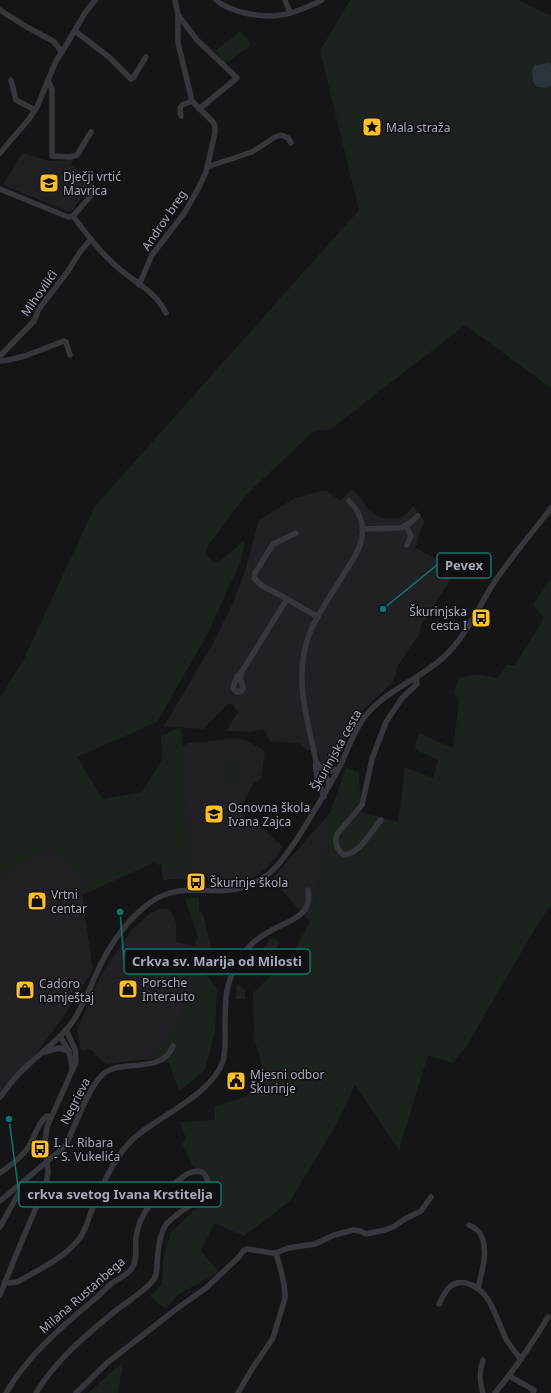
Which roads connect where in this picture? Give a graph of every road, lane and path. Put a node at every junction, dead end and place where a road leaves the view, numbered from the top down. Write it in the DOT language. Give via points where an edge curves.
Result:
graph roads {
  1 [pos="95,0"];
  2 [pos="175,0"];
  3 [pos="216,0"];
  4 [pos="285,0"];
  5 [pos="322,0"];
  6 [pos="0,10"];
  7 [pos="290,13"];
  8 [pos="178,14"];
  9 [pos="75,31"];
  10 [pos="62,52"];
  11 [pos="146,57"];
  12 [pos="11,80"];
  13 [pos="48,81"];
  14 [pos="192,102"];
  15 [pos="199,109"];
  16 [pos="35,110"];
  17 [pos="181,116"];
  18 [pos="91,132"];
  19 [pos="291,143"];
  20 [pos="0,153"];
  21 [pos="207,167"];
  22 [pos="0,189"];
  23 [pos="96,190"];
  24 [pos="73,216"];
  25 [pos="91,239"];
  26 [pos="139,285"];
  27 [pos="166,313"];
  28 [pos="0,356"];
  29 [pos="70,356"];
  30 [pos="0,361"];
  31 [pos="349,501"];
  32 [pos="551,508"];
  33 [pos="418,516"];
  34 [pos="406,526"];
  35 [pos="362,529"];
  36 [pos="296,533"];
  37 [pos="407,545"];
  38 [pos="287,599"];
  39 [pos="318,617"];
  40 [pos="241,673"];
  41 [pos="416,678"];
  42 [pos="316,761"];
  43 [pos="338,770"];
  44 [pos="323,771"];
  45 [pos="330,785"];
  46 [pos="324,797"];
  47 [pos="381,820"];
  48 [pos="308,890"];
  49 [pos="66,1030"];
  50 [pos="60,1036"];
  51 [pos="173,1046"];
  52 [pos="69,1051"];
  53 [pos="43,1053"];
  54 [pos="72,1070"];
  55 [pos="0,1097"];
  56 [pos="51,1117"];
  57 [pos="47,1161"];
  58 [pos="0,1173"];
  59 [pos="27,1179"];
  60 [pos="431,1197"];
  61 [pos="0,1201"];
  62 [pos="469,1225"];
  63 [pos="0,1227"];
  64 [pos="276,1253"];
  65 [pos="5,1281"];
  66 [pos="478,1288"];
  67 [pos="0,1294"];
  68 [pos="439,1304"];
  69 [pos="548,1317"];
  70 [pos="520,1359"];
  71 [pos="483,1360"];
  72 [pos="509,1376"];
  73 [pos="6,1393"];
  74 [pos="36,1393"];
  75 [pos="76,1393"];
  76 [pos="238,1393"];
  77 [pos="483,1393"];
  78 [pos="495,1393"];
  79 [pos="533,1393"];
  1 -- 9 [label="street"];
  2 -- 8 [label="street"];
  3 -- 7 [label="street" via="237,12 273,16"];
  4 -- 7 [label="street"];
  5 -- 7 [label="street"];
  6 -- 10 [label="street" via="53,42"];
  8 -- 14 [label="street" via="178,43"];
  8 -- 15 [label="street" via="197,40 237,78"];
  9 -- 10 [label="street"];
  9 -- 11 [label="street" via="109,57 131,79"];
  10 -- 13 [label="street" via="53,66"];
  12 -- 16 [label="street" via="16,100"];
  13 -- 16 [label="street"];
  13 -- 18 [label="street" via="52,89 52,156 77,155"];
  14 -- 15 [label="street, Androv breg"];
  14 -- 17 [label="street" via="182,105"];
  15 -- 21 [label="street, Androv breg" via="215,126"];
  16 -- 20 [label="street"];
  19 -- 21 [label="street" via="288,138 281,135 252,152"];
  21 -- 26 [label="street, Androv breg" via="186,212 152,255"];
  22 -- 24 [label="street" via="68,217"];
  23 -- 24 [label="street"];
  24 -- 25 [label="street"];
  25 -- 26 [label="street" via="115,266"];
  25 -- 28 [label="street, Mihovilići" via="34,321"];
  26 -- 27 [label="street" via="161,302"];
  29 -- 30 [label="street" via="64,341 25,356"];
  31 -- 35 [label="street" via="358,513"];
  32 -- 41 [label="street, Škurinjska cesta" via="490,589 462,636 443,658"];
  33 -- 34 [label="street"];
  34 -- 35 [label="street"];
  34 -- 37 [label="street" via="411,536"];
  35 -- 39 [label="street" via="356,554"];
  36 -- 38 [label="street" via="274,544 254,578 260,585"];
  38 -- 39 [label="street"];
  38 -- 40 [label="street"];
  39 -- 42 [label="street" via="307,642 301,671 303,698"];
  41 -- 43 [label="street, Škurinjska cesta" via="381,701 367,714"];
  41 -- 47 [label="street" via="417,684 402,698 386,722 372,759 362,805 336,837 342,854 359,847"];
  42 -- 44 [label="street"];
  42 -- 46 [label="street" via="318,782"];
  43 -- 44 [label="street"];
  43 -- 45 [label="street, Škurinjska cesta"];
  44 -- 45 [label="street"];
  45 -- 46 [label="street, Škurinjska cesta"];
  46 -- 49 [label="street, Škurinjska cesta" via="285,856 261,880 229,890 187,889 171,892 142,910 108,950 80,1009"];
  48 -- 65 [label="street" via="308,904 304,912 295,920 258,938 242,954 232,973 225,1000 225,1043 222,1061 215,1076 197,1094 145,1129 120,1154 102,1187 88,1224 71,1248 17,1282"];
  49 -- 50 [label="street, Škurinjska cesta"];
  49 -- 54 [label="street" via="73,1042 76,1056"];
  50 -- 52 [label="street"];
  50 -- 53 [label="street, Škurinjska cesta"];
  51 -- 57 [label="street, Negrieva" via="168,1055 153,1064 112,1069 103,1074 92,1089 67,1143"];
  52 -- 53 [label="street" via="59,1048"];
  52 -- 54 [label="street"];
  53 -- 55 [label="street, Škurinjska cesta" via="22,1070"];
  54 -- 56 [label="street"];
  56 -- 57 [label="street" via="45,1136"];
  56 -- 58 [label="street" via="44,1118 25,1152"];
  57 -- 59 [label="street, Negrieva"];
  57 -- 65 [label="street" via="46,1184"];
  59 -- 61 [label="street, Negrieva"];
  59 -- 63 [label="street"];
  60 -- 64 [label="street" via="421,1211 386,1230 366,1234 353,1230 315,1244 288,1248"];
  62 -- 66 [label="street" via="478,1231 484,1246 485,1256"];
  64 -- 75 [label="street" via="247,1248 206,1288 107,1363"];
  64 -- 76 [label="street" via="286,1292 285,1298 273,1338"];
  65 -- 67 [label="street"];
  66 -- 68 [label="street" via="456,1283 448,1289"];
  66 -- 70 [label="street" via="494,1309 507,1341"];
  69 -- 70 [label="street"];
  70 -- 72 [label="street"];
  71 -- 77 [label="street" via="479,1378"];
  72 -- 78 [label="street"];
  72 -- 79 [label="street" via="534,1390"];
  73 -- 74 [label="street, Milana Rustanbega" via="20,1370 48,1339 111,1283 130,1271 134,1265 138,1226 152,1202 187,1174 194,1171 203,1173 209,1185 207,1192 167,1224 161,1235 154,1279 72,1349"];
}
